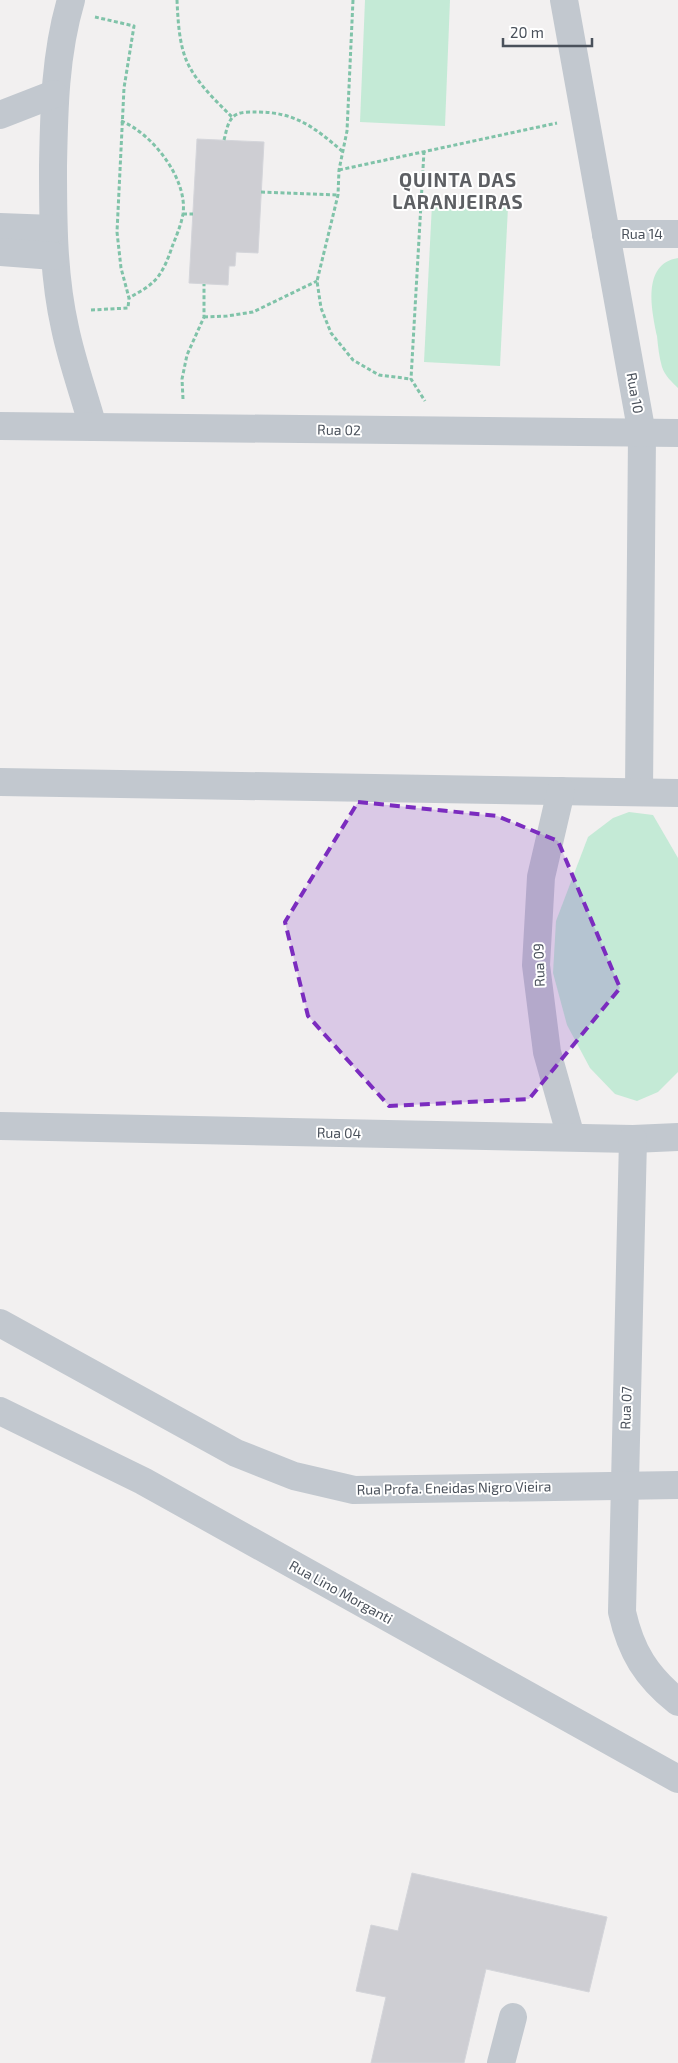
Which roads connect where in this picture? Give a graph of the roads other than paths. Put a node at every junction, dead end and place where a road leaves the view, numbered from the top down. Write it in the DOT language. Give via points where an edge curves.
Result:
graph roads {
  1 [pos="564,0"];
  2 [pos="69,5"];
  3 [pos="54,94"];
  4 [pos="0,115"];
  5 [pos="0,227"];
  6 [pos="53,229"];
  7 [pos="606,234"];
  8 [pos="678,234"];
  9 [pos="0,252"];
  10 [pos="54,256"];
  11 [pos="0,426"];
  12 [pos="93,427"];
  13 [pos="678,433"];
  14 [pos="642,434"];
  15 [pos="0,782"];
  16 [pos="561,791"];
  17 [pos="639,792"];
  18 [pos="678,793"];
  19 [pos="0,1126"];
  20 [pos="571,1137"];
  21 [pos="678,1137"];
  22 [pos="634,1138"];
  23 [pos="0,1323"];
  24 [pos="0,1411"];
  25 [pos="678,1485"];
  26 [pos="624,1486"];
  27 [pos="678,1702"];
  28 [pos="678,1779"];
  29 [pos="513,2017"];
  30 [pos="502,2063"];
  1 -- 7 [label="street, Rua 10"];
  2 -- 3 [label="street"];
  3 -- 4 [label="street"];
  3 -- 6 [label="street"];
  5 -- 6 [label="street"];
  6 -- 10 [label="street"];
  7 -- 8 [label="street, Rua 14"];
  7 -- 14 [label="street, Rua 10"];
  9 -- 10 [label="street"];
  10 -- 12 [label="street" via="65,328"];
  11 -- 12 [label="street, Rua 02"];
  12 -- 14 [label="street, Rua 02"];
  13 -- 14 [label="street, Rua 02"];
  14 -- 17 [label="street, Rua 10"];
  15 -- 16 [label="street"];
  16 -- 17 [label="street"];
  16 -- 20 [label="street, Rua 09" via="541,877 536,965 546,1052"];
  17 -- 18 [label="street"];
  19 -- 20 [label="street, Rua 04"];
  20 -- 22 [label="street, Rua 04"];
  21 -- 22 [label="street, Rua 04"];
  22 -- 26 [label="street, Rua 07"];
  23 -- 26 [label="street, Rua Profa. Eneidas Nigro Vieira" via="236,1453 294,1476 354,1490"];
  24 -- 28 [label="street, Rua Lino Morganti" via="142,1481"];
  25 -- 26 [label="street, Rua Profa. Eneidas Nigro Vieira"];
  26 -- 27 [label="street, Rua 07" via="622,1612 627,1633 647,1672"];
  29 -- 30 [label="street"];
}
